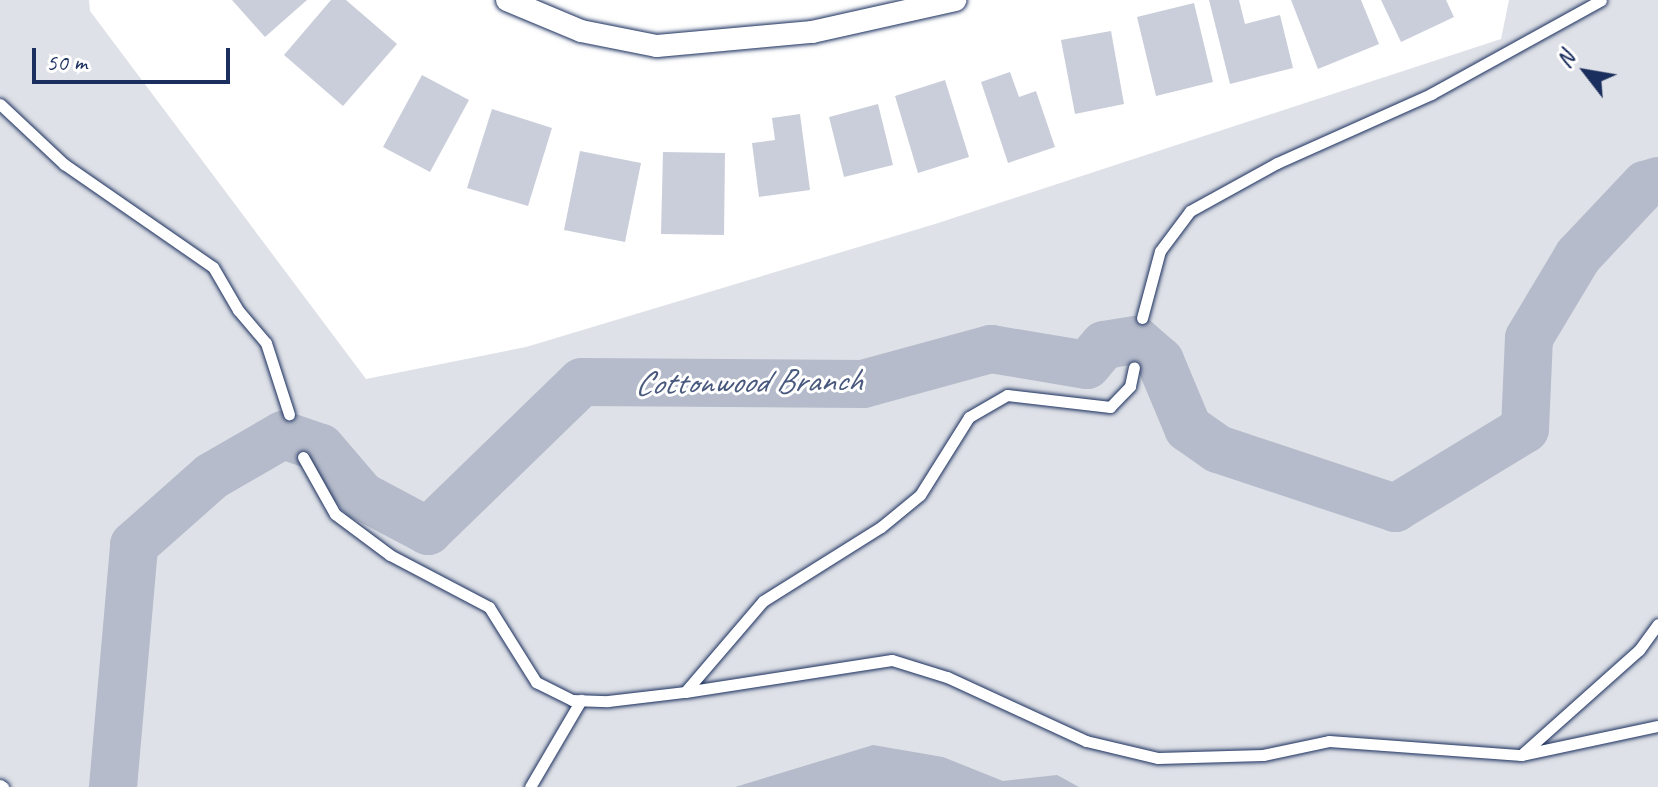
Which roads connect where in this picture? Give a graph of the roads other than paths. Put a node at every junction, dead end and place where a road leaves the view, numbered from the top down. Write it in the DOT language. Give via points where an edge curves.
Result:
graph roads {
  1 [pos="507,0"];
  2 [pos="955,0"];
  3 [pos="1601,0"];
  4 [pos="0,104"];
  5 [pos="1142,318"];
  6 [pos="1134,367"];
  7 [pos="289,414"];
  8 [pos="303,457"];
  9 [pos="1658,624"];
  10 [pos="685,692"];
  11 [pos="581,700"];
  12 [pos="1658,726"];
  13 [pos="1521,755"];
  14 [pos="530,787"];
  1 -- 2 [label="street" via="581,31 657,46 812,32"];
  3 -- 5 [label="lane" via="1431,94 1277,163 1190,211 1160,251 1146,286"];
  4 -- 7 [label="lane" via="64,164 213,267 238,310 266,343"];
  6 -- 10 [label="lane" via="1130,386 1110,407 1007,395 969,417 920,495 881,527 763,601"];
  8 -- 11 [label="lane" via="335,514 390,555 489,607 536,682"];
  9 -- 13 [label="lane" via="1639,650"];
  10 -- 11 [label="lane"];
  10 -- 13 [label="lane" via="892,660 947,677 1086,741 1158,758 1263,755 1329,741"];
  11 -- 14 [label="lane"];
  12 -- 13 [label="lane"];
}
